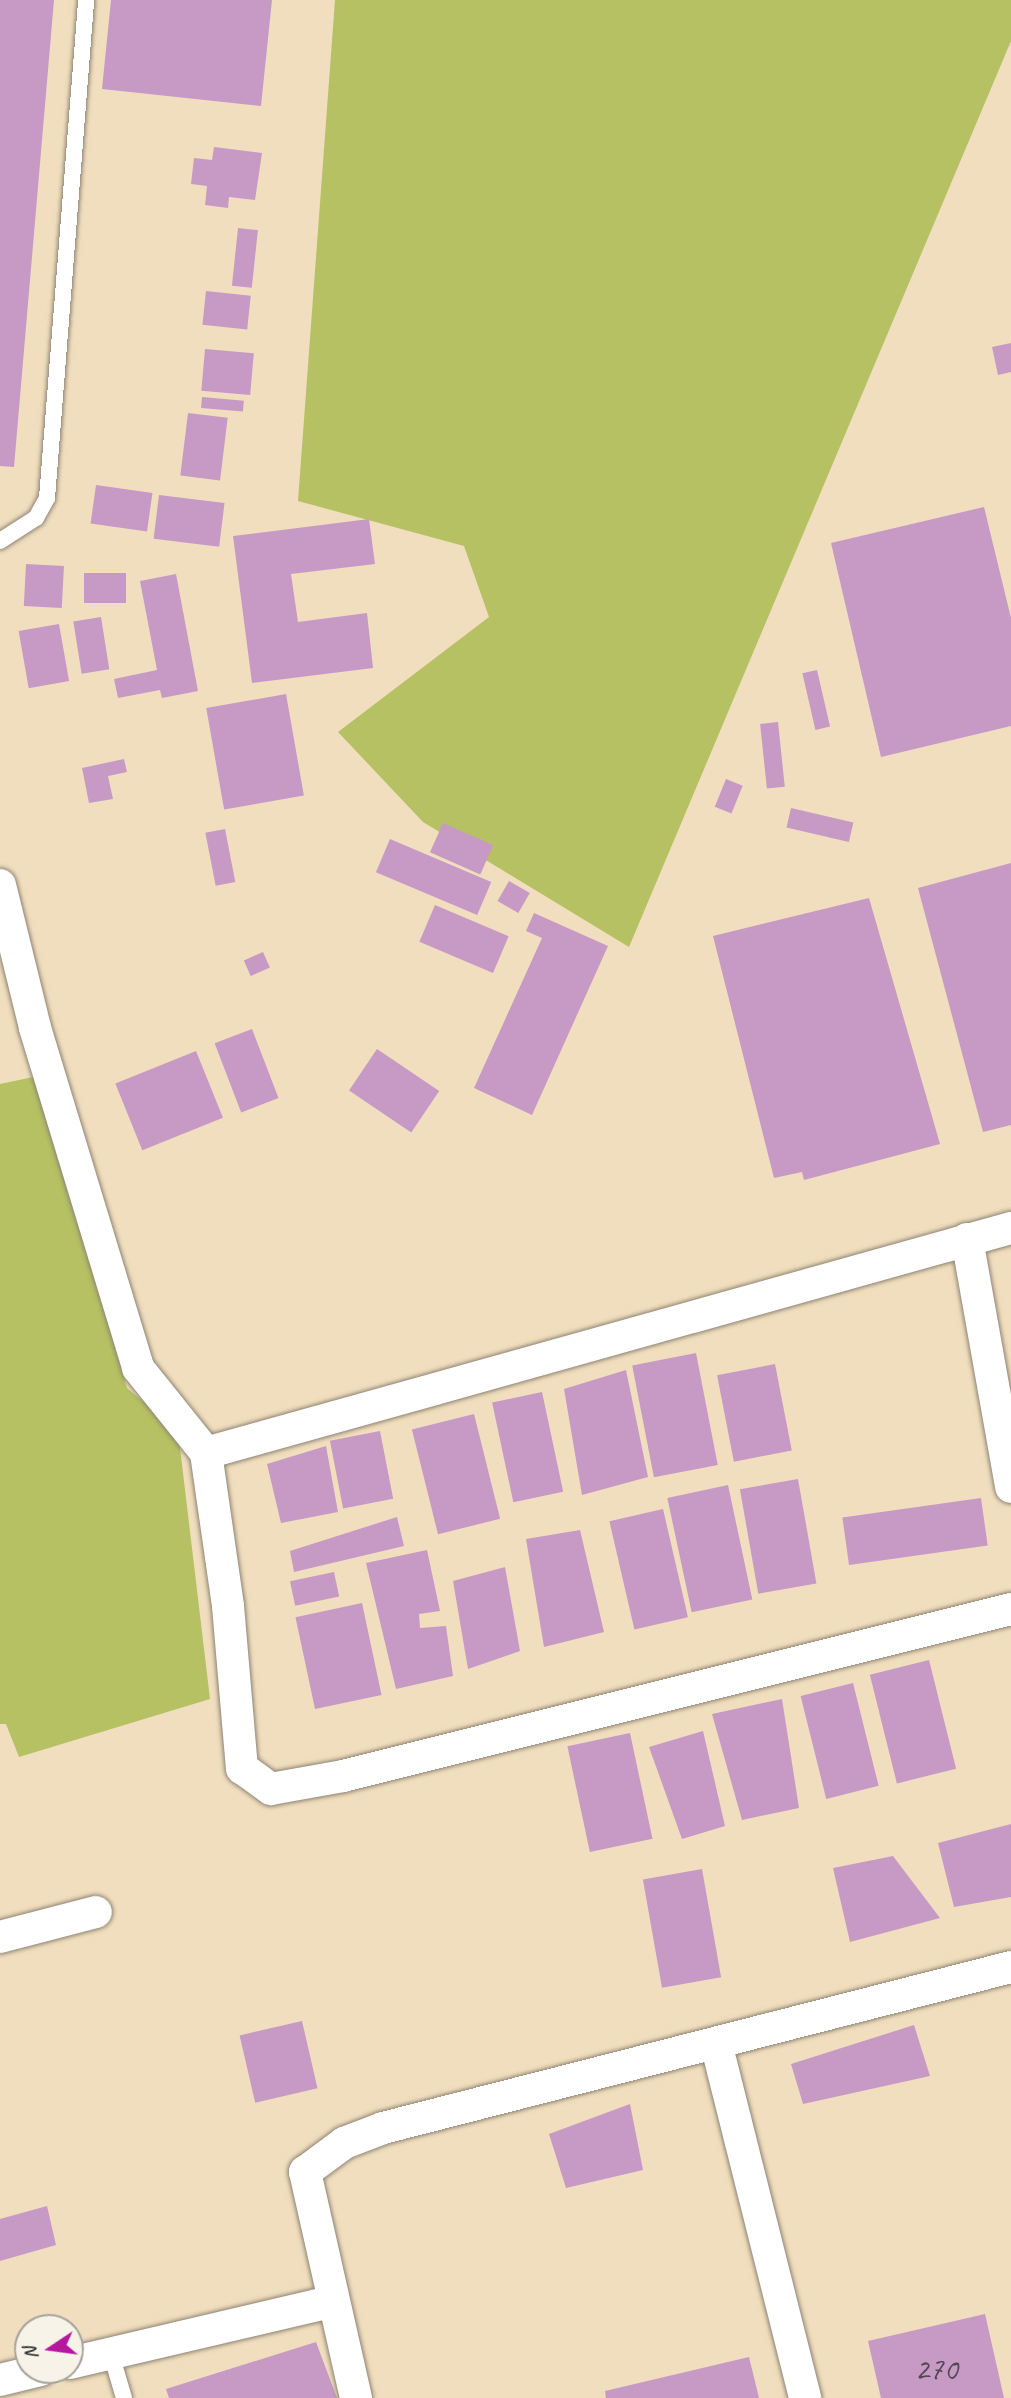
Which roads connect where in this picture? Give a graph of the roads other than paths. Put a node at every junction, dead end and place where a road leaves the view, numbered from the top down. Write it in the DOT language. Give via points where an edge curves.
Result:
graph roads {
  1 [pos="86,0"];
  2 [pos="0,541"];
  3 [pos="0,884"];
  4 [pos="1011,1228"];
  5 [pos="967,1239"];
  6 [pos="206,1453"];
  7 [pos="1011,1487"];
  8 [pos="1011,1609"];
  9 [pos="96,1912"];
  10 [pos="0,1937"];
  11 [pos="1011,1967"];
  12 [pos="716,2043"];
  13 [pos="331,2302"];
  14 [pos="111,2354"];
  15 [pos="84,2360"];
  16 [pos="124,2398"];
  17 [pos="356,2398"];
  18 [pos="805,2398"];
  1 -- 2 [label="lane" via="47,498 36,519"];
  3 -- 6 [label="street" via="35,1028 138,1368"];
  4 -- 5 [label="street"];
  5 -- 6 [label="street"];
  5 -- 7 [label="street"];
  6 -- 8 [label="street" via="228,1606 242,1768 271,1789 343,1776"];
  9 -- 10 [label="street"];
  11 -- 12 [label="street"];
  12 -- 13 [label="street" via="383,2128 344,2143 305,2172"];
  12 -- 18 [label="street"];
  13 -- 14 [label="street"];
  13 -- 17 [label="street"];
  14 -- 15 [label="street"];
  14 -- 16 [label="lane"];
}
